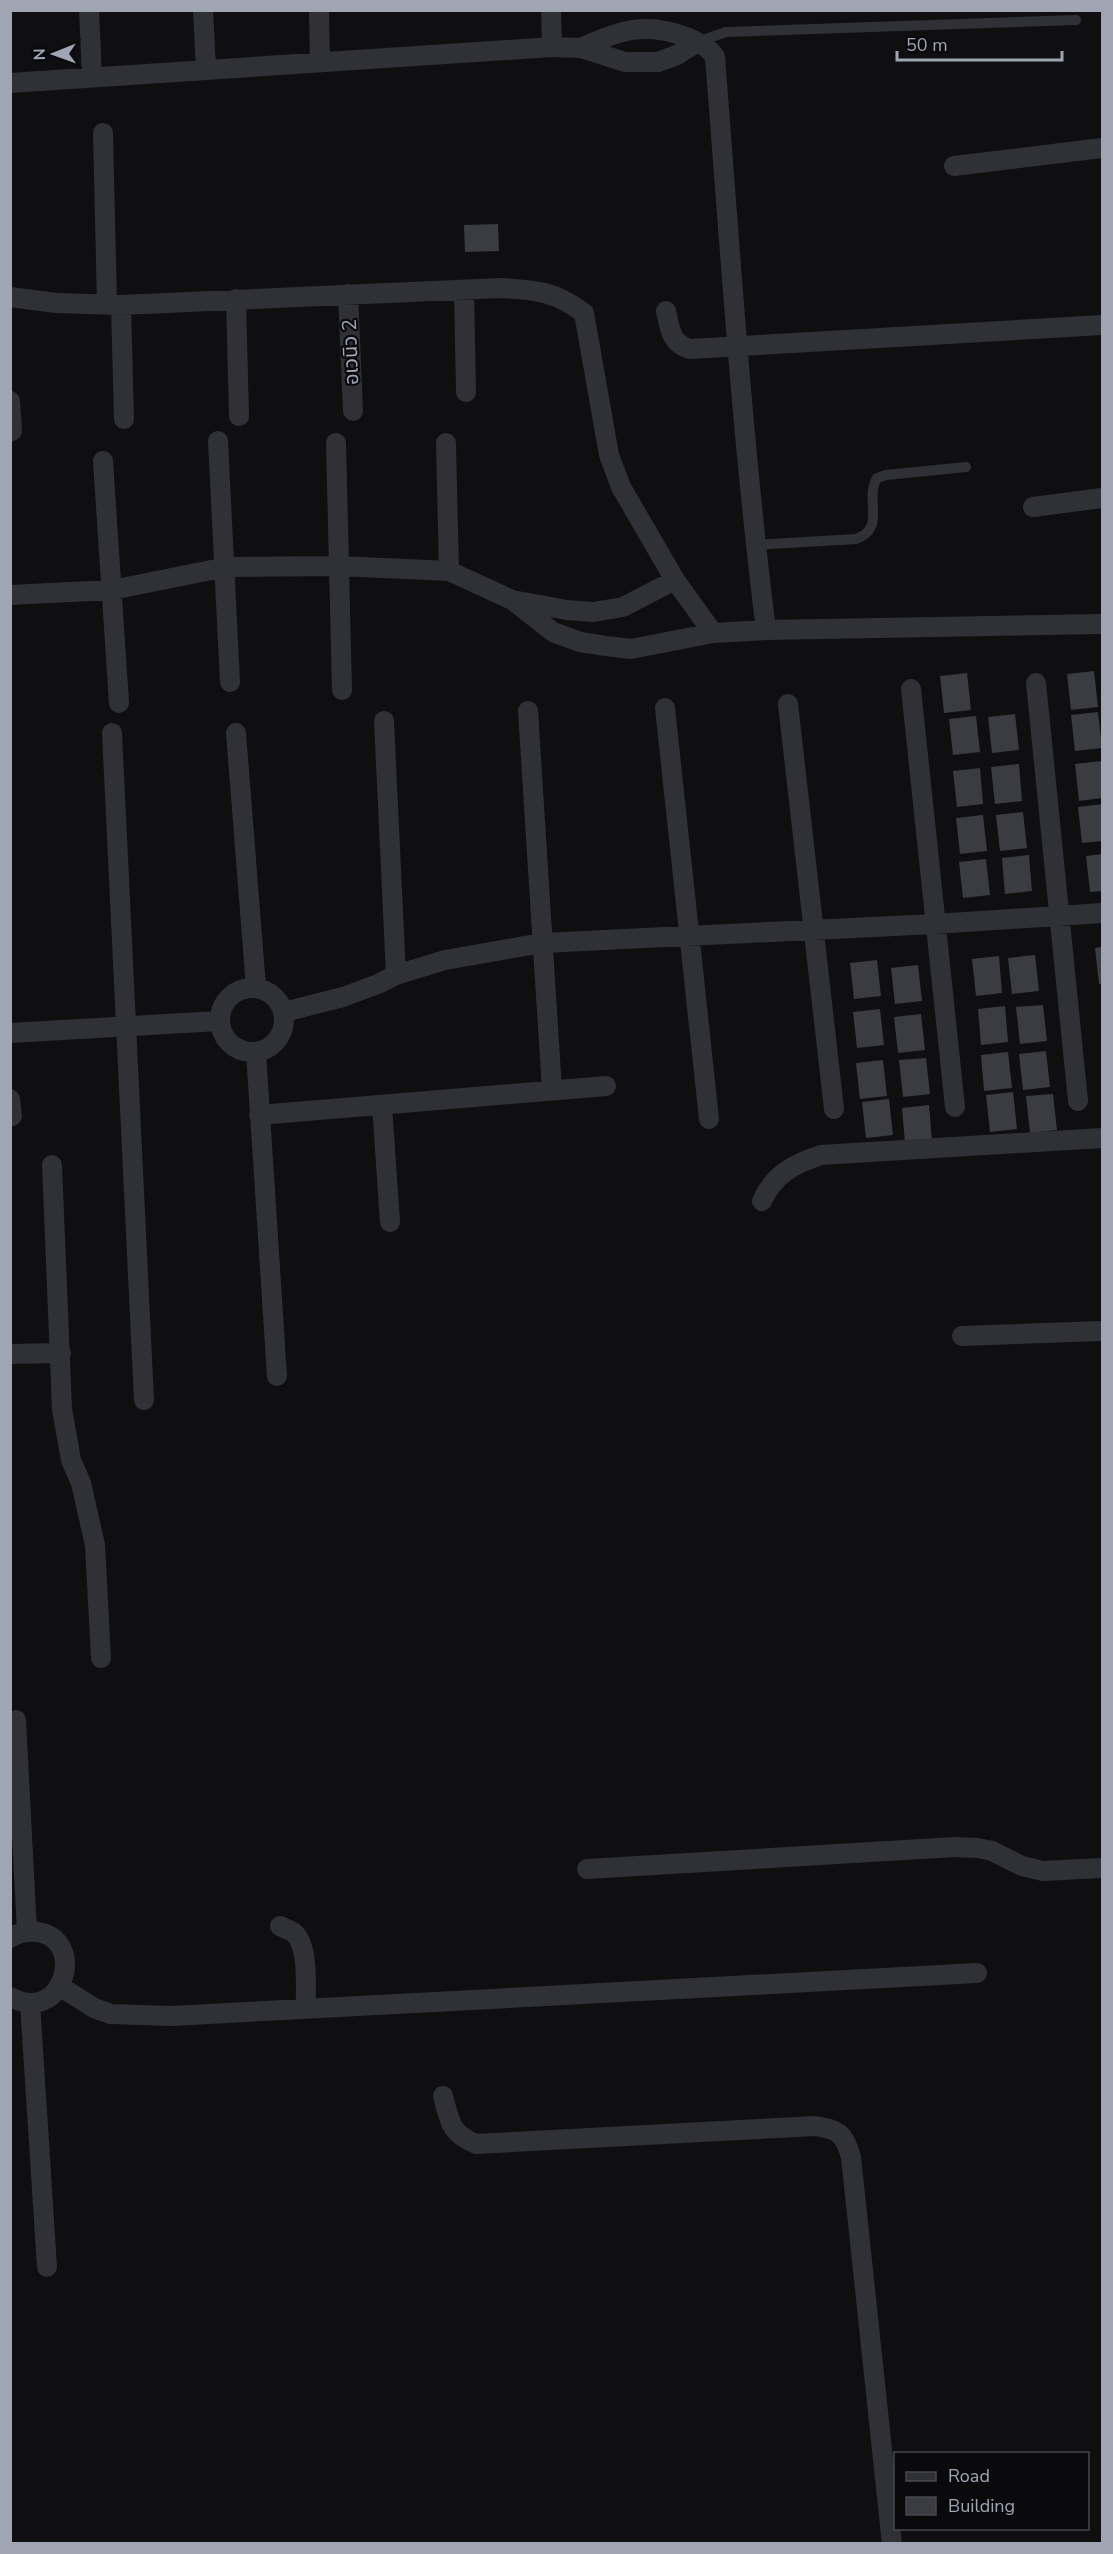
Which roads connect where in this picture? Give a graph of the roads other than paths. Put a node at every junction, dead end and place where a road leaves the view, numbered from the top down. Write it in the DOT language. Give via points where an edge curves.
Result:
graph roads {
  1 [pos="89,10"];
  2 [pos="203,10"];
  3 [pos="319,10"];
  4 [pos="551,10"];
  5 [pos="1076,20"];
  6 [pos="697,42"];
  7 [pos="552,47"];
  8 [pos="580,48"];
  9 [pos="320,62"];
  10 [pos="207,70"];
  11 [pos="92,77"];
  12 [pos="10,83"];
  13 [pos="103,133"];
  14 [pos="1102,148"];
  15 [pos="954,166"];
  16 [pos="464,290"];
  17 [pos="348,294"];
  18 [pos="10,297"];
  19 [pos="236,299"];
  20 [pos="114,304"];
  21 [pos="666,312"];
  22 [pos="1102,325"];
  23 [pos="737,346"];
  24 [pos="466,392"];
  25 [pos="10,401"];
  26 [pos="352,411"];
  27 [pos="239,416"];
  28 [pos="124,419"];
  29 [pos="12,431"];
  30 [pos="218,441"];
  31 [pos="336,443"];
  32 [pos="446,443"];
  33 [pos="104,461"];
  34 [pos="966,467"];
  35 [pos="1102,498"];
  36 [pos="1033,507"];
  37 [pos="755,545"];
  38 [pos="339,566"];
  39 [pos="226,567"];
  40 [pos="449,571"];
  41 [pos="675,580"];
  42 [pos="112,590"];
  43 [pos="10,595"];
  44 [pos="512,600"];
  45 [pos="1102,624"];
  46 [pos="766,630"];
  47 [pos="713,633"];
  48 [pos="230,682"];
  49 [pos="1036,683"];
  50 [pos="911,689"];
  51 [pos="342,690"];
  52 [pos="119,703"];
  53 [pos="788,704"];
  54 [pos="665,708"];
  55 [pos="528,711"];
  56 [pos="384,722"];
  57 [pos="112,733"];
  58 [pos="236,733"];
  59 [pos="1102,913"];
  60 [pos="1059,915"];
  61 [pos="935,924"];
  62 [pos="812,929"];
  63 [pos="688,936"];
  64 [pos="543,943"];
  65 [pos="396,975"];
  66 [pos="256,987"];
  67 [pos="284,1012"];
  68 [pos="219,1021"];
  69 [pos="127,1026"];
  70 [pos="10,1033"];
  71 [pos="256,1052"];
  72 [pos="606,1086"];
  73 [pos="552,1090"];
  74 [pos="1078,1101"];
  75 [pos="382,1105"];
  76 [pos="955,1107"];
  77 [pos="834,1109"];
  78 [pos="259,1115"];
  79 [pos="710,1119"];
  80 [pos="1102,1138"];
  81 [pos="52,1165"];
  82 [pos="762,1201"];
  83 [pos="390,1222"];
  84 [pos="1102,1331"];
  85 [pos="963,1336"];
  86 [pos="61,1353"];
  87 [pos="10,1354"];
  88 [pos="278,1376"];
  89 [pos="144,1400"];
  90 [pos="101,1658"];
  91 [pos="16,1720"];
  92 [pos="1102,1868"];
  93 [pos="587,1869"];
  94 [pos="280,1926"];
  95 [pos="19,1934"];
  96 [pos="977,1973"];
  97 [pos="61,1987"];
  98 [pos="10,1997"];
  99 [pos="30,2004"];
  100 [pos="306,2009"];
  101 [pos="443,2097"];
  102 [pos="47,2267"];
  103 [pos="891,2544"];
  1 -- 11 [label="street"];
  2 -- 10 [label="street"];
  3 -- 9 [label="street"];
  4 -- 7 [label="street"];
  5 -- 6 [label="lane" via="726,32"];
  6 -- 8 [label="street" via="670,31 645,28 616,32"];
  6 -- 8 [label="street" via="658,62 625,62"];
  6 -- 23 [label="street" via="715,57"];
  7 -- 8 [label="street"];
  7 -- 9 [label="street"];
  9 -- 10 [label="street"];
  10 -- 11 [label="street"];
  11 -- 12 [label="street"];
  13 -- 20 [label="street"];
  14 -- 15 [label="street"];
  16 -- 17 [label="street"];
  16 -- 24 [label="street"];
  16 -- 41 [label="street" via="538,290 564,299 584,313 609,455 621,487"];
  17 -- 19 [label="street"];
  17 -- 26 [label="street, อเวนิว 2"];
  18 -- 20 [label="street"];
  19 -- 20 [label="street"];
  19 -- 27 [label="street"];
  20 -- 28 [label="street"];
  21 -- 23 [label="street" via="673,339 681,346"];
  22 -- 23 [label="street"];
  23 -- 37 [label="street"];
  25 -- 29 [label="street"];
  30 -- 39 [label="street"];
  31 -- 38 [label="street"];
  32 -- 40 [label="street"];
  33 -- 42 [label="street"];
  34 -- 37 [label="lane" via="877,478 873,520 867,535"];
  35 -- 36 [label="street"];
  37 -- 46 [label="street"];
  38 -- 39 [label="street"];
  38 -- 40 [label="street"];
  38 -- 51 [label="street"];
  39 -- 42 [label="street"];
  39 -- 48 [label="street"];
  40 -- 44 [label="street"];
  41 -- 44 [label="street" via="624,607 593,612"];
  41 -- 47 [label="street"];
  42 -- 43 [label="street"];
  42 -- 52 [label="street"];
  44 -- 47 [label="street" via="553,632 580,642 631,649"];
  45 -- 46 [label="street"];
  46 -- 47 [label="street"];
  49 -- 60 [label="street"];
  50 -- 61 [label="street"];
  53 -- 62 [label="street"];
  54 -- 63 [label="street"];
  55 -- 64 [label="street"];
  56 -- 65 [label="street"];
  57 -- 69 [label="street"];
  58 -- 66 [label="street"];
  59 -- 60 [label="street"];
  60 -- 61 [label="street"];
  60 -- 74 [label="street"];
  61 -- 62 [label="street"];
  61 -- 76 [label="street"];
  62 -- 63 [label="street"];
  62 -- 77 [label="street"];
  63 -- 64 [label="street"];
  63 -- 79 [label="street"];
  64 -- 65 [label="street" via="445,960"];
  64 -- 73 [label="street"];
  65 -- 67 [label="street" via="344,997"];
  66 -- 67 [label="street" via="274,995"];
  66 -- 68 [label="street" via="242,988 230,996"];
  67 -- 71 [label="street" via="285,1026 279,1038 269,1048"];
  68 -- 69 [label="street"];
  68 -- 71 [label="street" via="231,1045 243,1052"];
  69 -- 70 [label="street"];
  69 -- 89 [label="street"];
  71 -- 78 [label="street"];
  72 -- 73 [label="street"];
  73 -- 75 [label="street"];
  75 -- 78 [label="street"];
  75 -- 83 [label="street"];
  78 -- 88 [label="street"];
  80 -- 82 [label="street" via="821,1155 782,1173 769,1186"];
  81 -- 86 [label="street"];
  84 -- 85 [label="street"];
  86 -- 87 [label="street"];
  86 -- 90 [label="street" via="66,1436 95,1545"];
  91 -- 95 [label="street"];
  92 -- 93 [label="street" via="1043,1871 1022,1866 992,1851 955,1847"];
  94 -- 100 [label="street" via="293,1932 301,1944"];
  95 -- 97 [label="street" via="43,1933 56,1942 65,1955"];
  96 -- 100 [label="street"];
  97 -- 99 [label="street" via="48,1999"];
  97 -- 100 [label="street" via="111,2014 171,2016"];
  98 -- 99 [label="street"];
  99 -- 102 [label="street"];
  101 -- 103 [label="street" via="452,2128 461,2138 476,2144 815,2126 834,2129 846,2139"];
}
